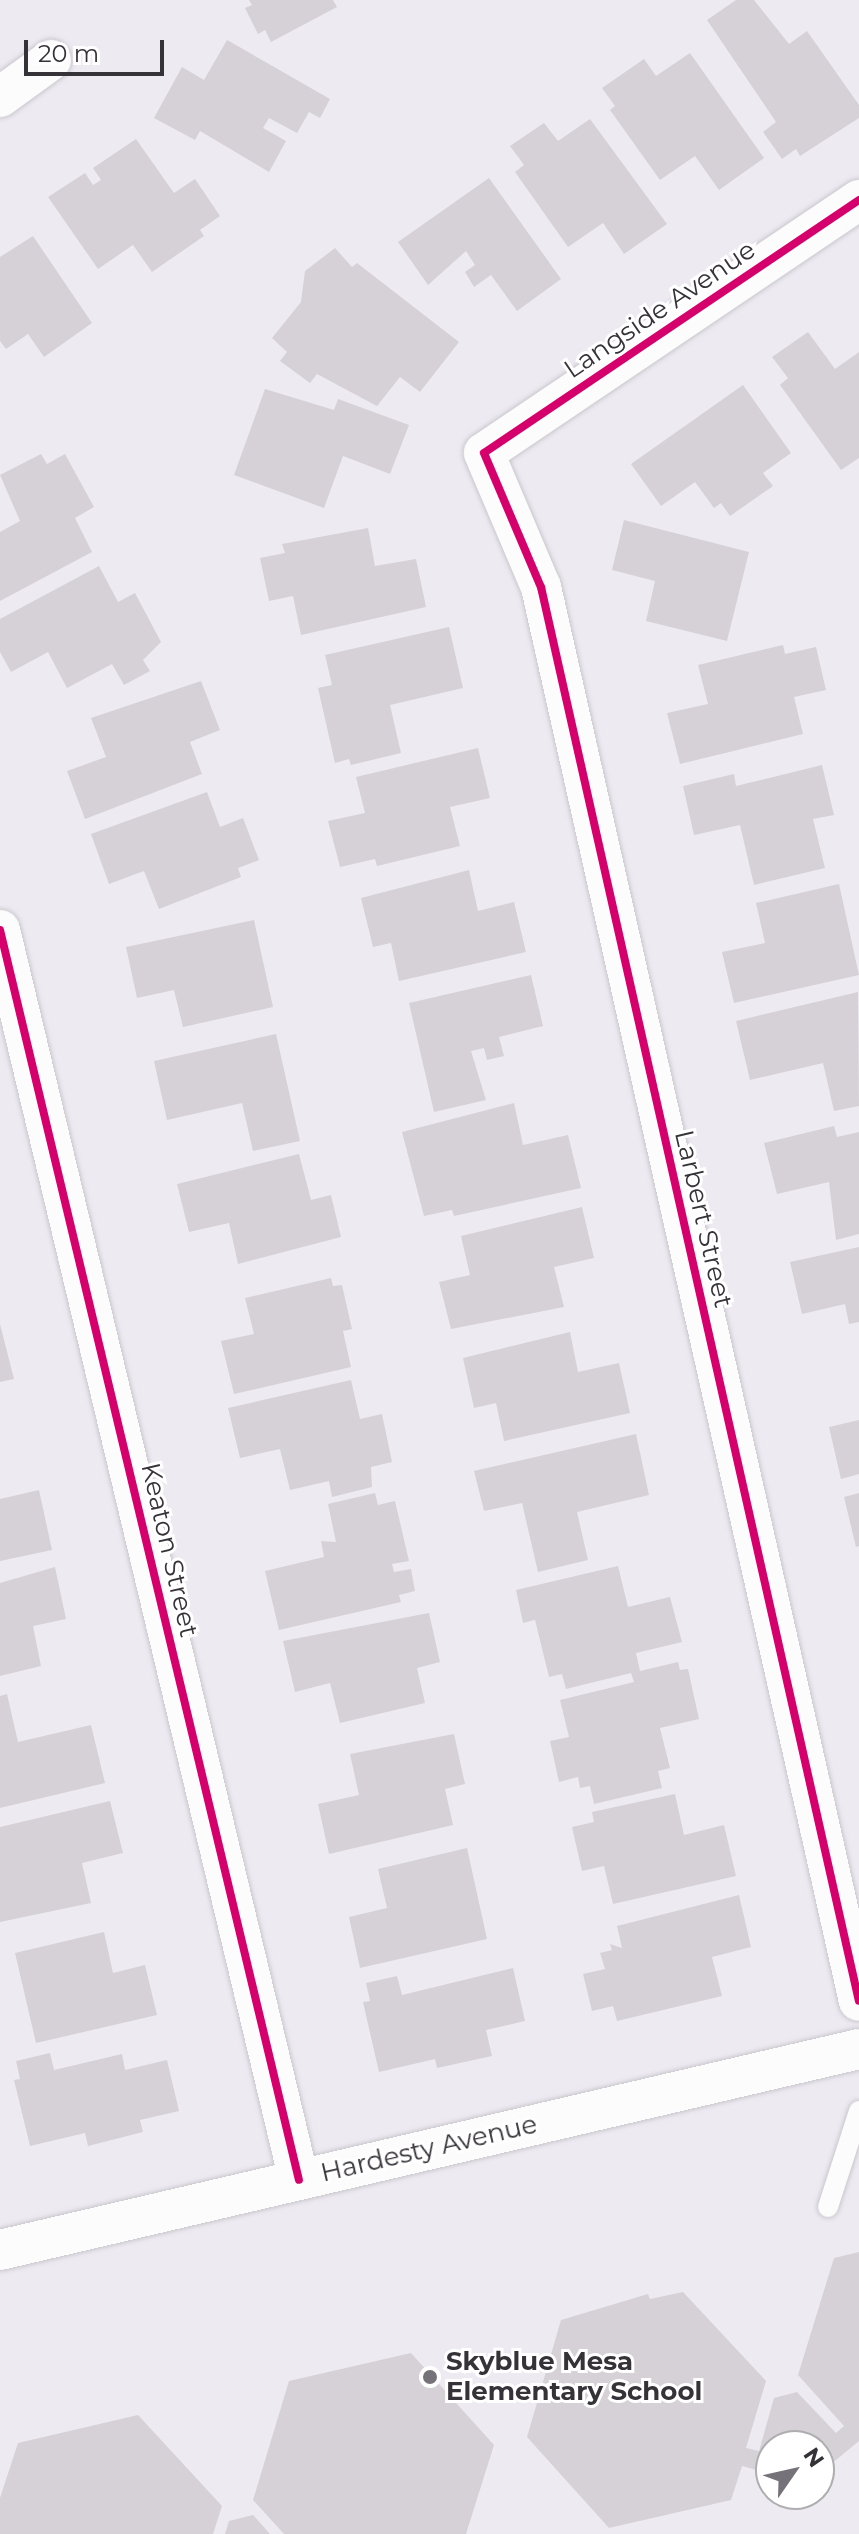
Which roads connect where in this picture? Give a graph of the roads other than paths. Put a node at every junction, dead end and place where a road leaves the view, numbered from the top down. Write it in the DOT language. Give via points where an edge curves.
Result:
graph roads {
  1 [pos="51,60"];
  2 [pos="0,97"];
  3 [pos="859,200"];
  4 [pos="484,453"];
  5 [pos="0,930"];
  6 [pos="859,2001"];
  7 [pos="859,2049"];
  8 [pos="859,2111"];
  9 [pos="299,2180"];
  10 [pos="828,2207"];
  11 [pos="0,2250"];
  1 -- 2 [label="street"];
  3 -- 4 [label="street, Langside Avenue"];
  4 -- 6 [label="street, Larbert Street" via="541,587"];
  5 -- 9 [label="street, Keaton Street"];
  7 -- 9 [label="street, Hardesty Avenue"];
  8 -- 10 [label="lane"];
  9 -- 11 [label="street, Hardesty Avenue"];
}
